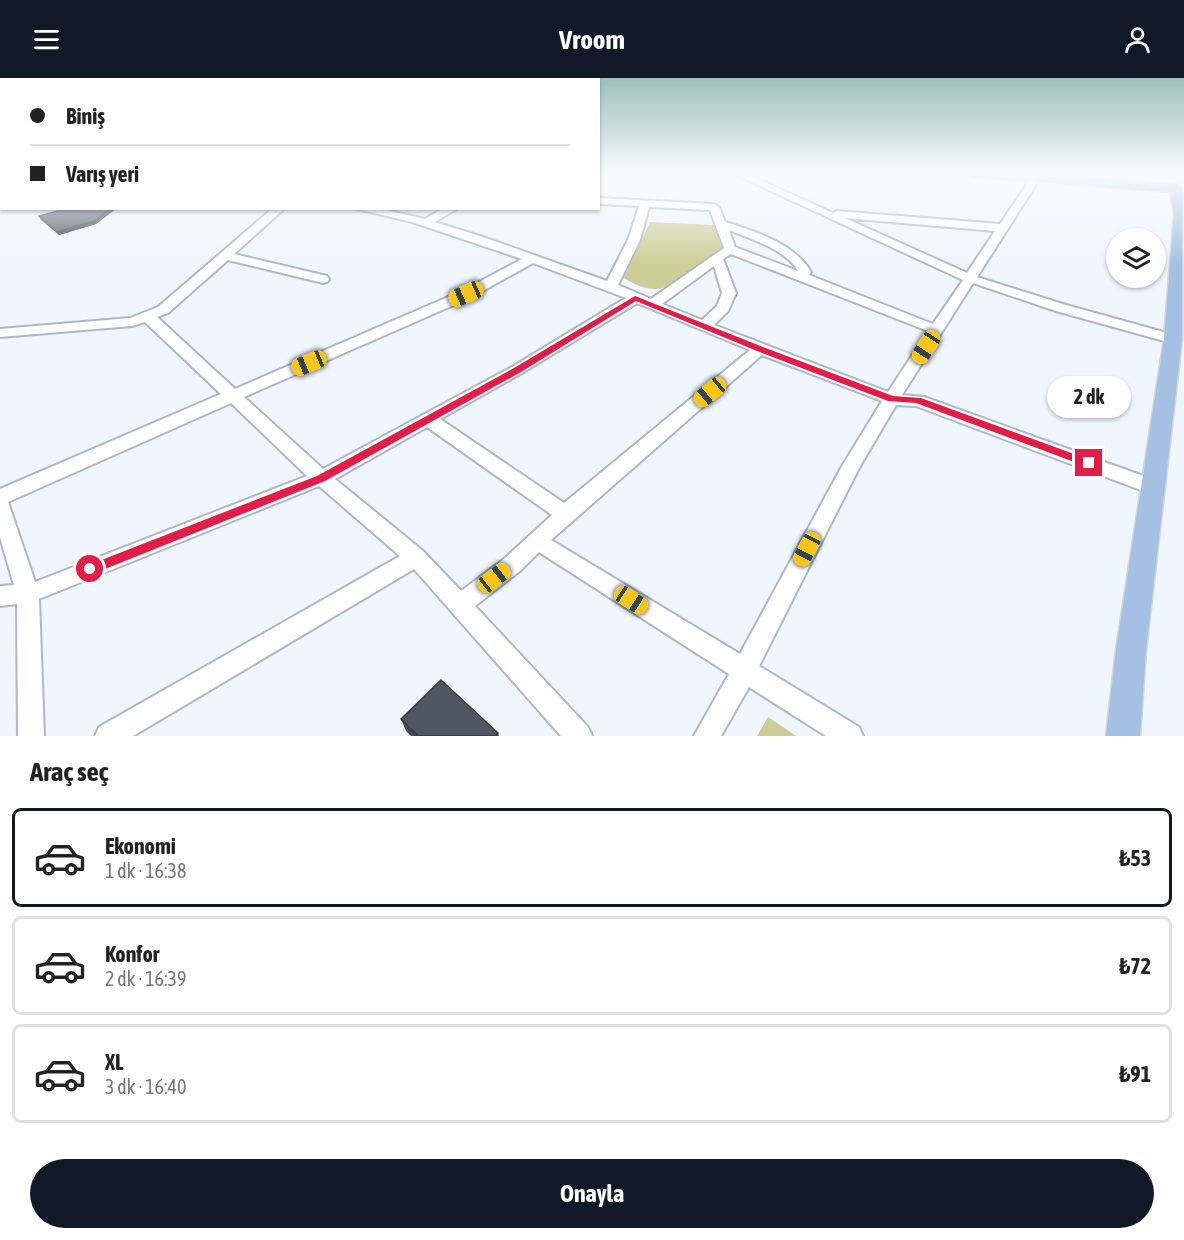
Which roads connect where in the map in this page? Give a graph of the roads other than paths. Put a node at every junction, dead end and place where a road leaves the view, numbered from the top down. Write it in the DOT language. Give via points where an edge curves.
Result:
graph roads {
  1 [pos="645,203"];
  2 [pos="657,204"];
  3 [pos="805,204"];
  4 [pos="1021,204"];
  5 [pos="1178,204"];
  6 [pos="278,210"];
  7 [pos="367,210"];
  8 [pos="449,210"];
  9 [pos="824,212"];
  10 [pos="425,223"];
  11 [pos="720,224"];
  12 [pos="1002,228"];
  13 [pos="730,249"];
  14 [pos="224,255"];
  15 [pos="717,258"];
  16 [pos="531,259"];
  17 [pos="801,277"];
  18 [pos="969,278"];
  19 [pos="323,279"];
  20 [pos="611,287"];
  21 [pos="635,298"];
  22 [pos="653,304"];
  23 [pos="147,316"];
  24 [pos="704,326"];
  25 [pos="937,330"];
  26 [pos="0,333"];
  27 [pos="1173,339"];
  28 [pos="760,349"];
  29 [pos="232,396"];
  30 [pos="891,399"];
  31 [pos="428,419"];
  32 [pos="321,478"];
  33 [pos="1153,487"];
  34 [pos="0,497"];
  35 [pos="0,505"];
  36 [pos="565,514"];
  37 [pos="537,541"];
  38 [pos="416,557"];
  39 [pos="28,594"];
  40 [pos="0,596"];
  41 [pos="0,604"];
  42 [pos="459,606"];
  43 [pos="744,671"];
  44 [pos="31,736"];
  45 [pos="108,736"];
  46 [pos="579,736"];
  47 [pos="707,736"];
  48 [pos="850,736"];
  49 [pos="1123,736"];
  1 -- 20 [label="street" via="634,240"];
  2 -- 11 [label="street" via="714,207"];
  3 -- 9 [label="street"];
  4 -- 12 [label="street"];
  5 -- 27 [label="main road" via="1181,214"];
  6 -- 14 [label="street"];
  7 -- 10 [label="street"];
  8 -- 10 [label="street"];
  9 -- 12 [label="street"];
  9 -- 18 [label="street"];
  10 -- 16 [label="street"];
  11 -- 13 [label="street"];
  11 -- 17 [label="street" via="757,237 796,260 804,267"];
  12 -- 18 [label="street"];
  13 -- 15 [label="street"];
  13 -- 17 [label="street"];
  14 -- 19 [label="street"];
  14 -- 23 [label="street" via="163,310"];
  15 -- 22 [label="street"];
  15 -- 24 [label="street" via="729,293 723,308"];
  16 -- 20 [label="street"];
  16 -- 29 [label="street" via="466,294"];
  17 -- 25 [label="street"];
  18 -- 25 [label="street"];
  18 -- 27 [label="street"];
  20 -- 21 [label="street"];
  21 -- 22 [label="street"];
  21 -- 31 [label="street"];
  22 -- 24 [label="street"];
  23 -- 26 [label="street" via="132,322"];
  23 -- 29 [label="street"];
  24 -- 28 [label="street"];
  25 -- 30 [label="street"];
  27 -- 33 [label="main road"];
  28 -- 30 [label="street"];
  28 -- 36 [label="street"];
  29 -- 32 [label="street"];
  29 -- 34 [label="street"];
  30 -- 33 [label="street" via="918,400"];
  30 -- 43 [label="street" via="850,468"];
  31 -- 32 [label="street"];
  31 -- 36 [label="street"];
  32 -- 38 [label="street"];
  32 -- 39 [label="street"];
  33 -- 49 [label="main road"];
  35 -- 39 [label="street"];
  36 -- 37 [label="street"];
  37 -- 42 [label="street"];
  37 -- 43 [label="street"];
  38 -- 42 [label="street"];
  38 -- 45 [label="street"];
  39 -- 40 [label="street"];
  39 -- 41 [label="street"];
  39 -- 44 [label="street"];
  42 -- 46 [label="street"];
  43 -- 47 [label="street"];
  43 -- 48 [label="street"];
}
